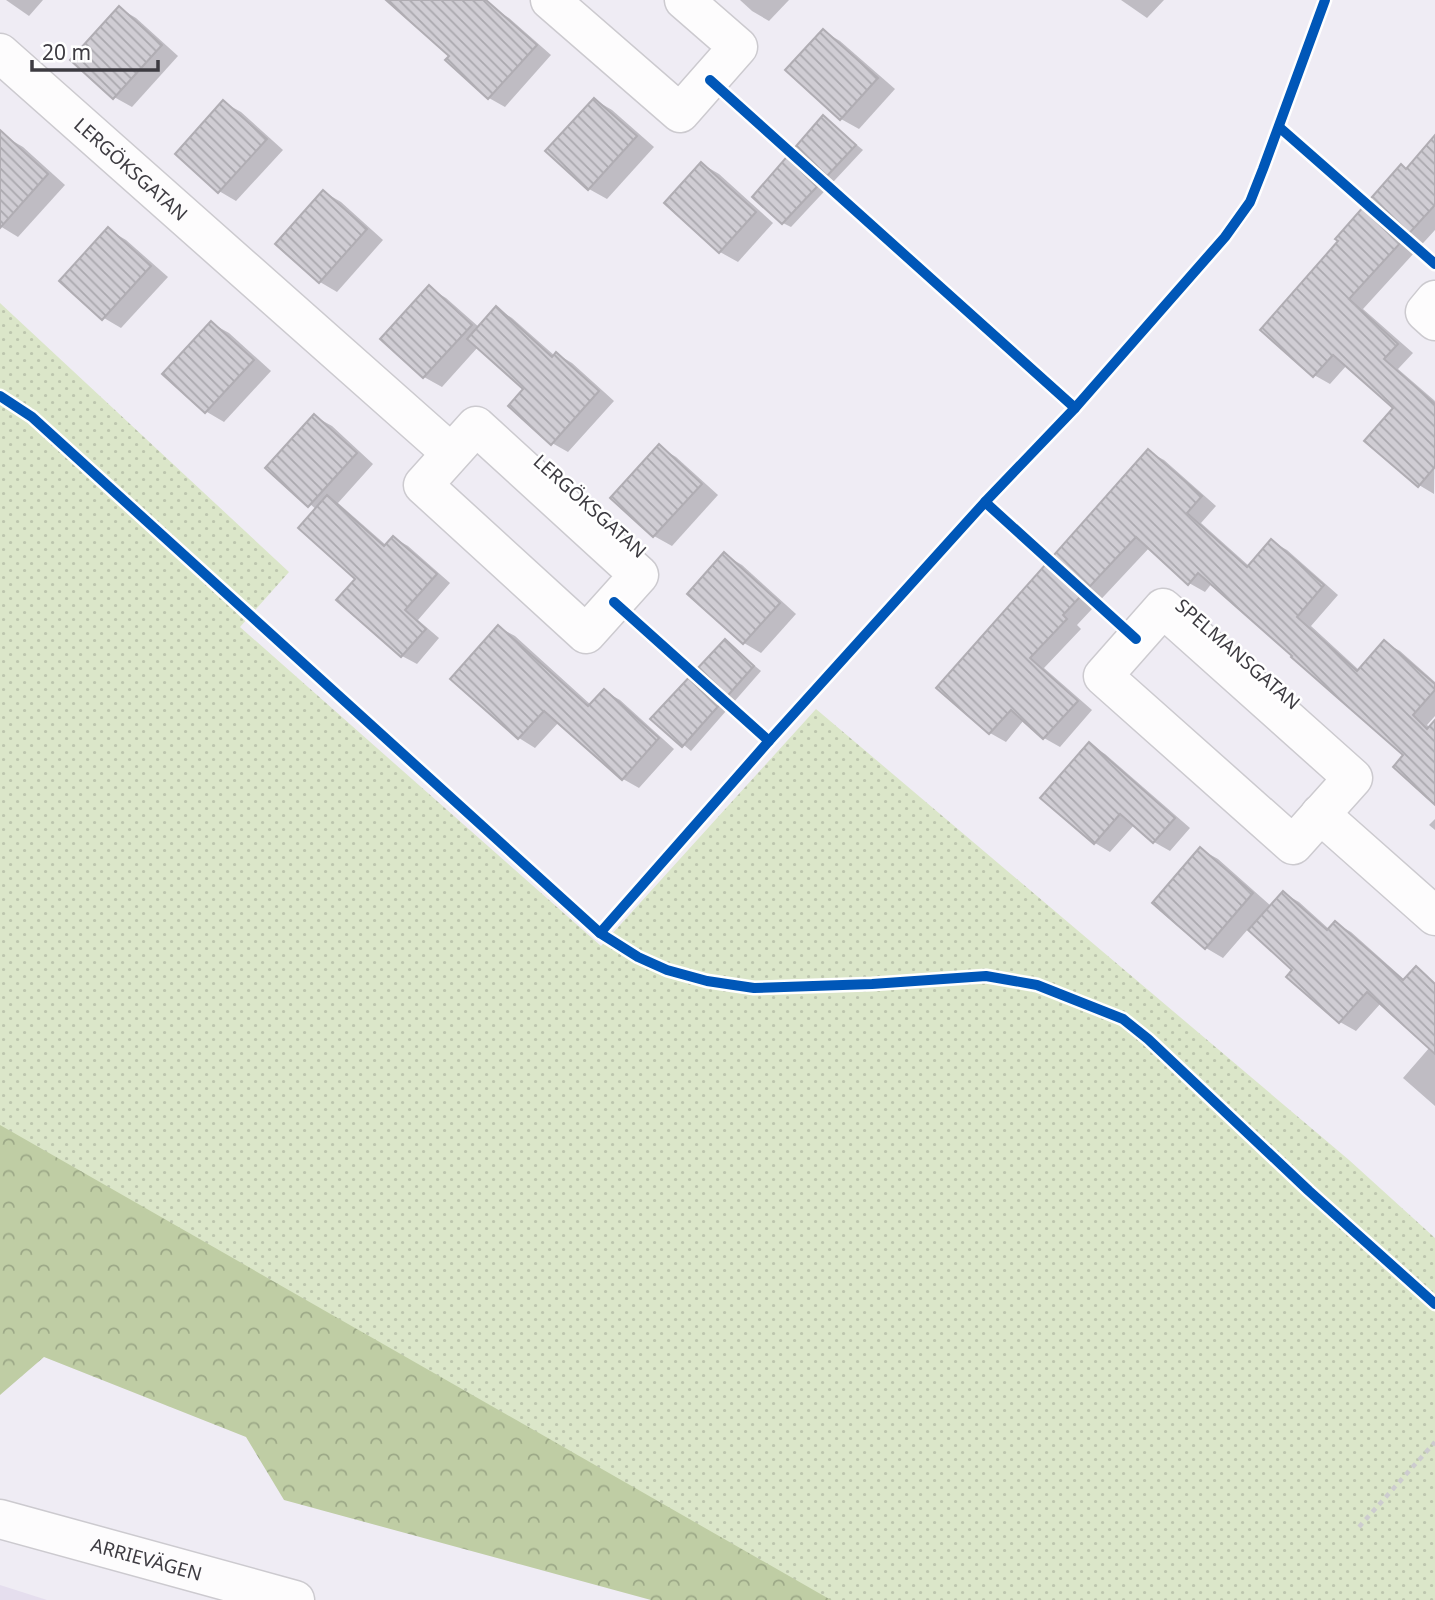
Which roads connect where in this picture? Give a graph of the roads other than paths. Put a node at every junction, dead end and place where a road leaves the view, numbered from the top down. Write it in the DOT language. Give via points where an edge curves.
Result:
graph roads {
  1 [pos="550,0"];
  2 [pos="684,0"];
  3 [pos="0,53"];
  4 [pos="1435,300"];
  5 [pos="1435,321"];
  6 [pos="451,453"];
  7 [pos="1320,814"];
  8 [pos="1435,916"];
  9 [pos="0,1519"];
  10 [pos="295,1600"];
  1 -- 2 [label="street" via="680,113 738,47"];
  3 -- 6 [label="street, LERGÖKSGATAN"];
  4 -- 5 [label="street" via="1425,312"];
  6 -- 6 [label="street, LERGÖKSGATAN" via="423,485 586,634 639,575 476,426"];
  7 -- 7 [label="street, SPELMANSGATAN" via="1353,778 1163,608 1103,676 1293,845"];
  7 -- 8 [label="street"];
  9 -- 10 [label="street, ARRIEVÄGEN"];
}
